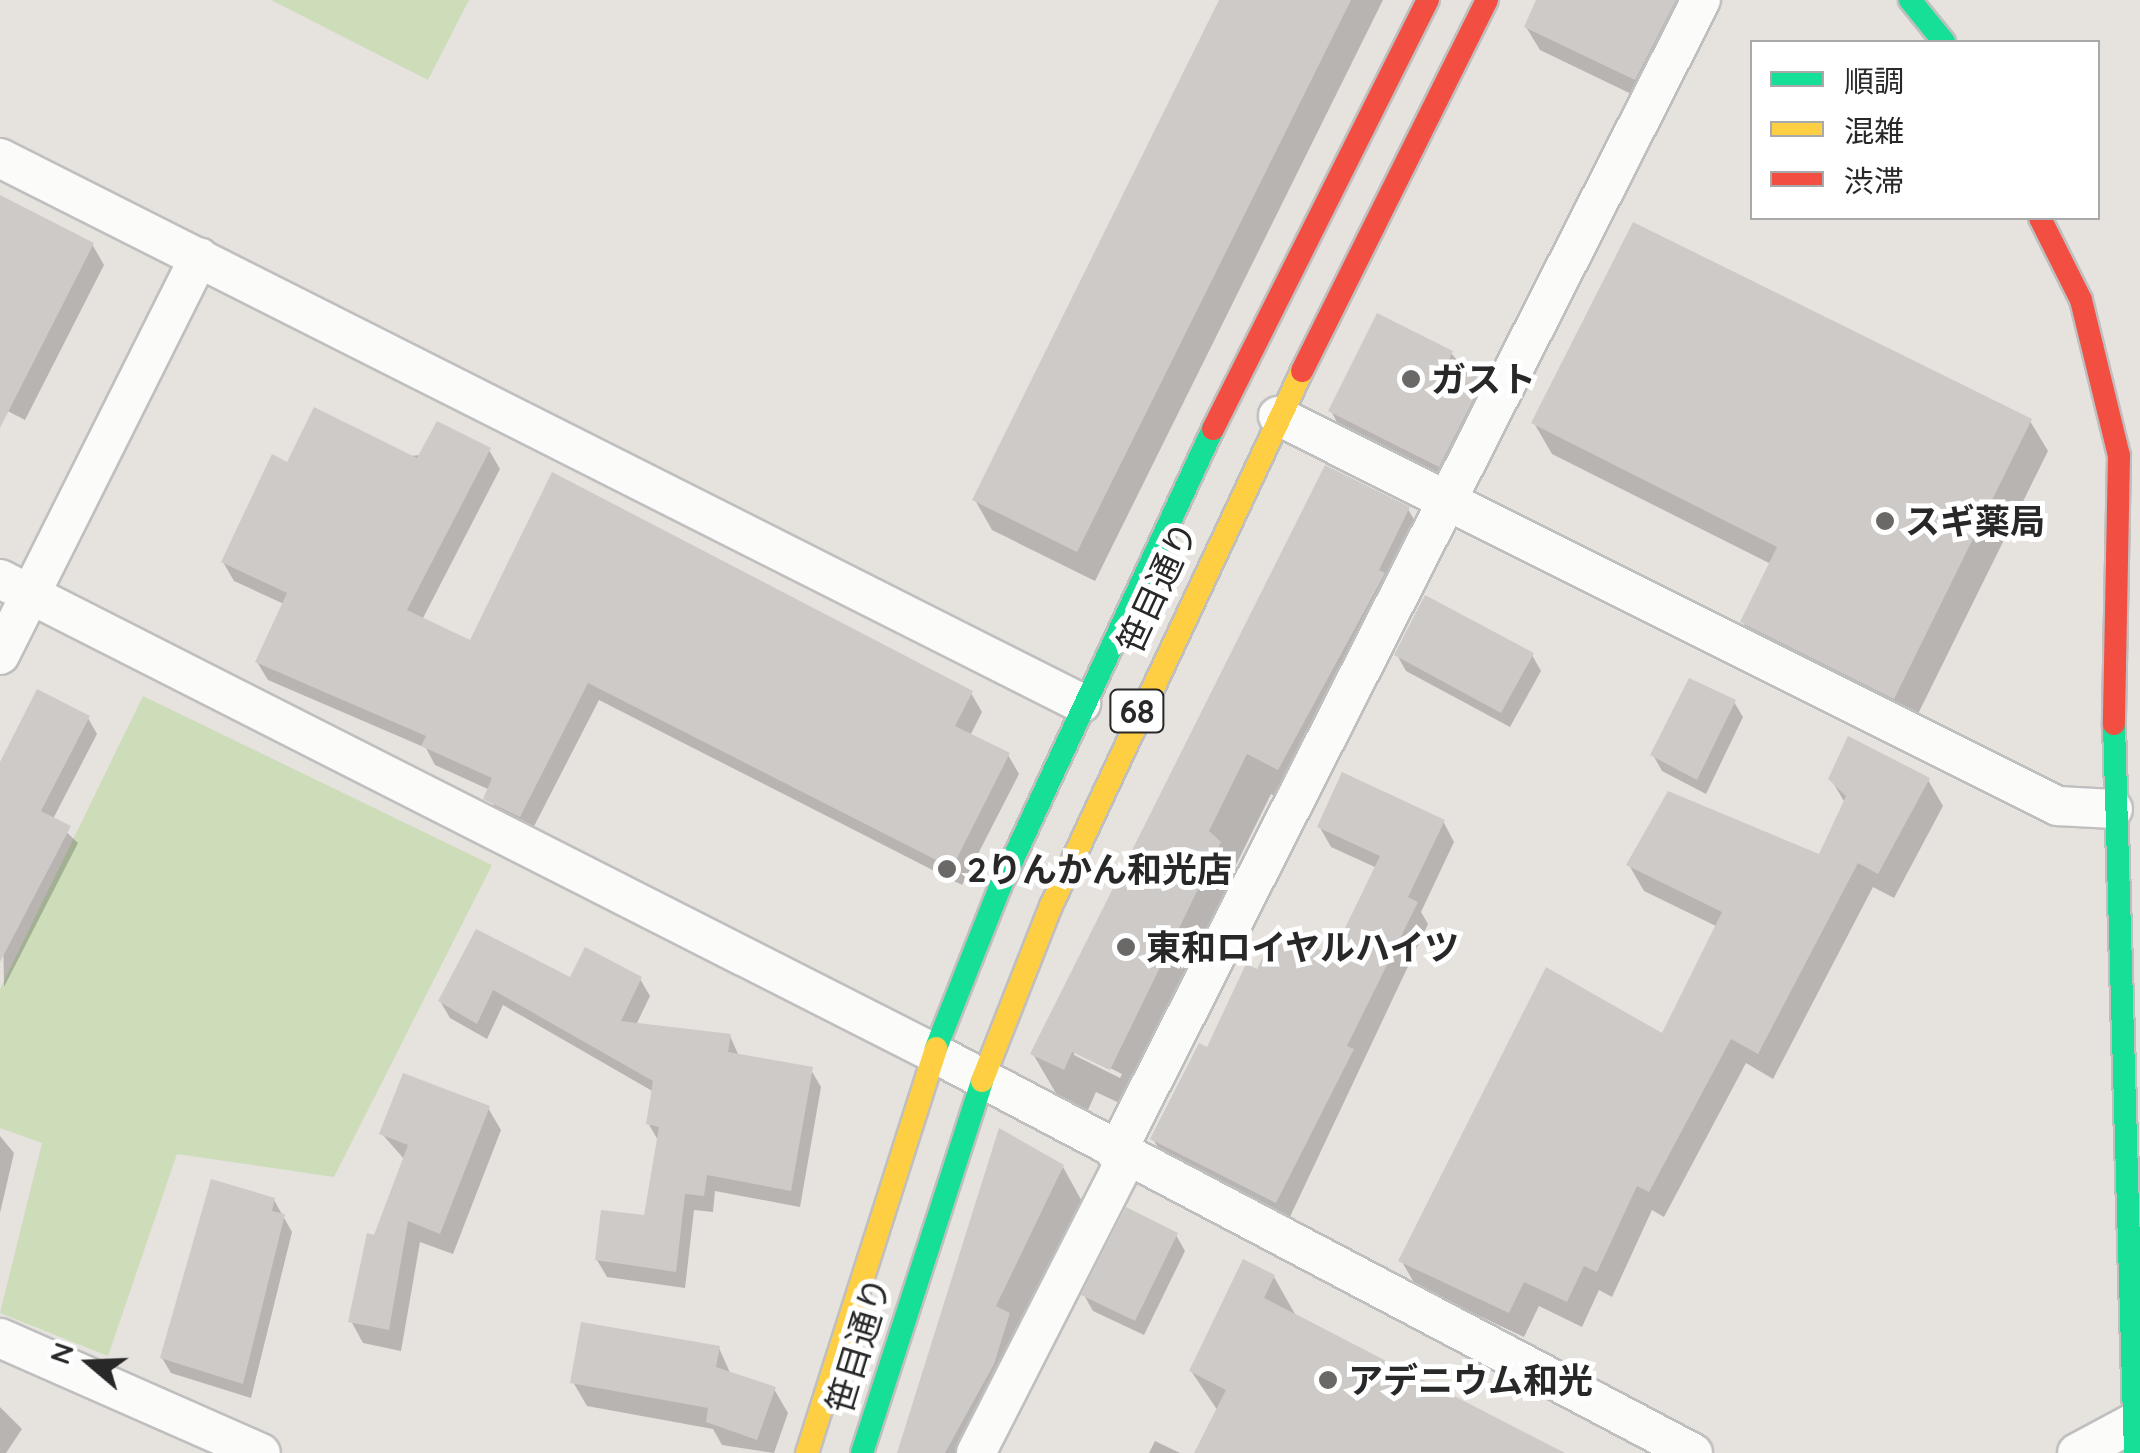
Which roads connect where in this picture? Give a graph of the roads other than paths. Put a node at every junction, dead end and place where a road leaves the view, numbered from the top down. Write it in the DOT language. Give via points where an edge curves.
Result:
graph roads {
  1 [pos="1428,0"];
  2 [pos="1487,0"];
  3 [pos="1701,0"];
  4 [pos="1910,0"];
  5 [pos="1942,40"];
  6 [pos="0,158"];
  7 [pos="2041,220"];
  8 [pos="199,257"];
  9 [pos="1278,416"];
  10 [pos="2129,472"];
  11 [pos="1451,507"];
  12 [pos="16,587"];
  13 [pos="2129,613"];
  14 [pos="0,655"];
  15 [pos="1081,702"];
  16 [pos="2113,808"];
  17 [pos="934,1052"];
  18 [pos="981,1083"];
  19 [pos="1121,1156"];
  20 [pos="0,1338"];
  21 [pos="2134,1438"];
  22 [pos="261,1453"];
  23 [pos="807,1453"];
  24 [pos="862,1453"];
  25 [pos="976,1453"];
  26 [pos="1694,1453"];
  27 [pos="2077,1453"];
  1 -- 15 [label="main road, 笹目通り / 68"];
  2 -- 9 [label="main road, 笹目通り / 68"];
  3 -- 11 [label="street"];
  4 -- 5 [label="main road"];
  6 -- 8 [label="street"];
  7 -- 10 [label="main road" via="2080,300"];
  8 -- 12 [label="street"];
  8 -- 15 [label="street"];
  9 -- 11 [label="street"];
  9 -- 18 [label="main road, 笹目通り / 68" via="1130,726"];
  10 -- 13 [label="main road"];
  11 -- 16 [label="street" via="2058,806"];
  11 -- 19 [label="street"];
  12 -- 14 [label="street"];
  12 -- 17 [label="street"];
  13 -- 16 [label="main road"];
  15 -- 17 [label="main road, 笹目通り / 68"];
  16 -- 21 [label="main road"];
  17 -- 18 [label="street"];
  17 -- 23 [label="main road, 笹目通り / 68"];
  18 -- 19 [label="street"];
  18 -- 24 [label="main road, 笹目通り / 68"];
  19 -- 25 [label="street"];
  19 -- 26 [label="street"];
  20 -- 22 [label="street"];
  21 -- 27 [label="street"];
}
